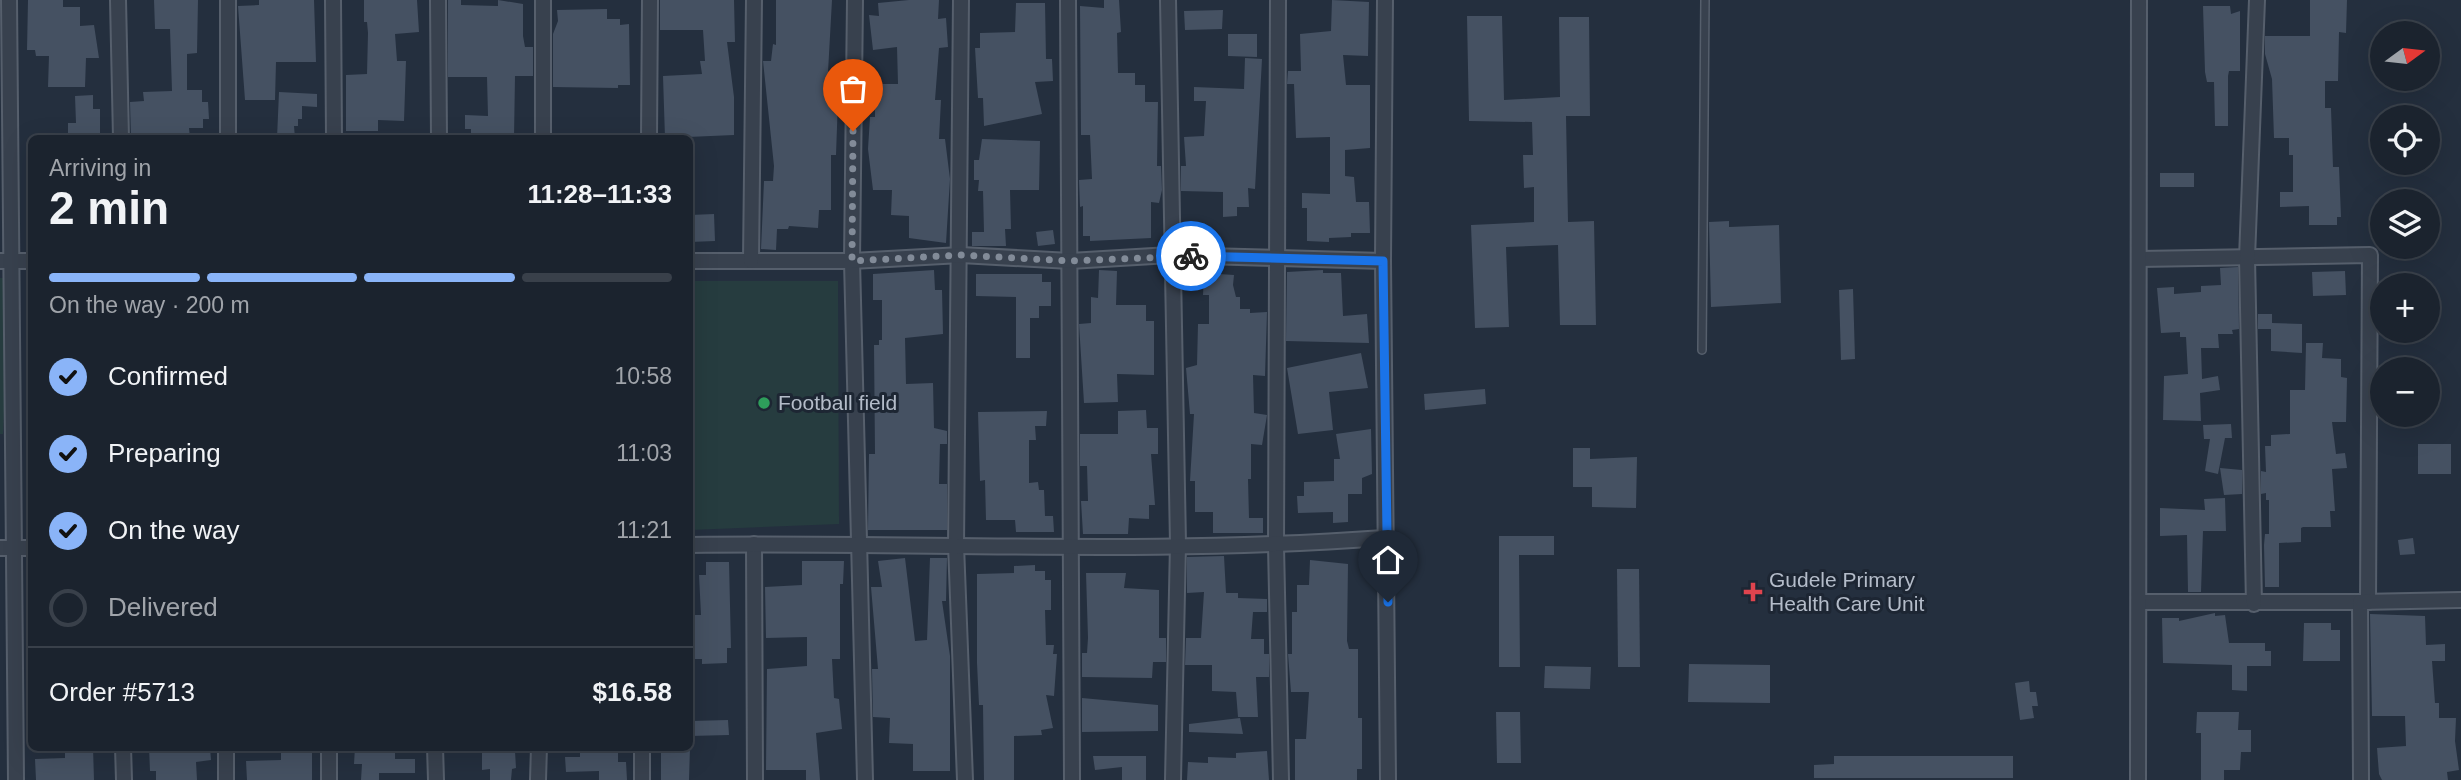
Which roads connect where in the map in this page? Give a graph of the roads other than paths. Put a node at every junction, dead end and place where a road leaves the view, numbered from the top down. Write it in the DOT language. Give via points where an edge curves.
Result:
graph roads {
  1 [pos="9,0"];
  2 [pos="118,0"];
  3 [pos="228,0"];
  4 [pos="333,0"];
  5 [pos="438,0"];
  6 [pos="543,0"];
  7 [pos="650,0"];
  8 [pos="754,0"];
  9 [pos="855,0"];
  10 [pos="961,0"];
  11 [pos="1068,0"];
  12 [pos="1168,0"];
  13 [pos="1278,0"];
  14 [pos="1385,0"];
  15 [pos="1705,0"];
  16 [pos="2139,0"];
  17 [pos="2257,0"];
  18 [pos="121,135"];
  19 [pos="228,135"];
  20 [pos="334,135"];
  21 [pos="439,135"];
  22 [pos="543,135"];
  23 [pos="649,135"];
  24 [pos="961,255"];
  25 [pos="1170,255"];
  26 [pos="1276,256"];
  27 [pos="2247,258"];
  28 [pos="2139,259"];
  29 [pos="7,261"];
  30 [pos="28,261"];
  31 [pos="693,261"];
  32 [pos="751,261"];
  33 [pos="852,261"];
  34 [pos="1070,261"];
  35 [pos="1383,261"];
  36 [pos="1702,350"];
  37 [pos="1384,538"];
  38 [pos="754,544"];
  39 [pos="1178,544"];
  40 [pos="693,545"];
  41 [pos="957,545"];
  42 [pos="860,546"];
  43 [pos="1276,546"];
  44 [pos="6,548"];
  45 [pos="28,548"];
  46 [pos="1070,549"];
  47 [pos="2461,600"];
  48 [pos="2139,602"];
  49 [pos="2364,602"];
  50 [pos="2254,604"];
  51 [pos="123,751"];
  52 [pos="226,751"];
  53 [pos="329,751"];
  54 [pos="435,751"];
  55 [pos="539,751"];
  56 [pos="642,751"];
  57 [pos="16,780"];
  58 [pos="124,780"];
  59 [pos="226,780"];
  60 [pos="328,780"];
  61 [pos="436,780"];
  62 [pos="538,780"];
  63 [pos="642,780"];
  64 [pos="755,780"];
  65 [pos="866,780"];
  66 [pos="965,780"];
  67 [pos="1072,780"];
  68 [pos="1173,780"];
  69 [pos="1281,780"];
  70 [pos="1388,780"];
  71 [pos="2138,780"];
  72 [pos="2361,780"];
  1 -- 29 [label="street"];
  2 -- 18 [label="street"];
  3 -- 19 [label="street"];
  4 -- 20 [label="street"];
  5 -- 21 [label="street"];
  6 -- 22 [label="street"];
  7 -- 23 [label="street"];
  8 -- 32 [label="street"];
  9 -- 33 [label="street"];
  10 -- 24 [label="street"];
  11 -- 34 [label="street"];
  12 -- 25 [label="street"];
  13 -- 26 [label="street"];
  14 -- 35 [label="street"];
  15 -- 36 [label="lane"];
  16 -- 28 [label="street"];
  17 -- 27 [label="street"];
  24 -- 33 [label="street"];
  24 -- 34 [label="street"];
  24 -- 41 [label="street"];
  25 -- 26 [label="street"];
  25 -- 34 [label="street"];
  25 -- 39 [label="street"];
  26 -- 35 [label="street"];
  26 -- 43 [label="street"];
  27 -- 28 [label="street"];
  27 -- 49 [label="street" via="2370,255"];
  27 -- 50 [label="street"];
  28 -- 48 [label="street"];
  29 -- 30 [label="street"];
  29 -- 44 [label="street"];
  31 -- 32 [label="street"];
  32 -- 33 [label="street"];
  33 -- 42 [label="street"];
  34 -- 46 [label="street"];
  35 -- 37 [label="street"];
  37 -- 43 [label="street"];
  37 -- 70 [label="street"];
  38 -- 40 [label="street"];
  38 -- 42 [label="street"];
  38 -- 64 [label="street"];
  39 -- 43 [label="street"];
  39 -- 46 [label="street"];
  39 -- 68 [label="street"];
  41 -- 42 [label="street"];
  41 -- 46 [label="street"];
  41 -- 66 [label="street"];
  42 -- 65 [label="street"];
  43 -- 69 [label="street"];
  44 -- 45 [label="street"];
  44 -- 57 [label="street"];
  46 -- 67 [label="street"];
  47 -- 49 [label="street"];
  48 -- 50 [label="street"];
  48 -- 71 [label="street"];
  49 -- 50 [label="street"];
  49 -- 72 [label="street"];
  51 -- 58 [label="street"];
  52 -- 59 [label="street"];
  53 -- 60 [label="street"];
  54 -- 61 [label="street"];
  55 -- 62 [label="street"];
  56 -- 63 [label="street"];
}
